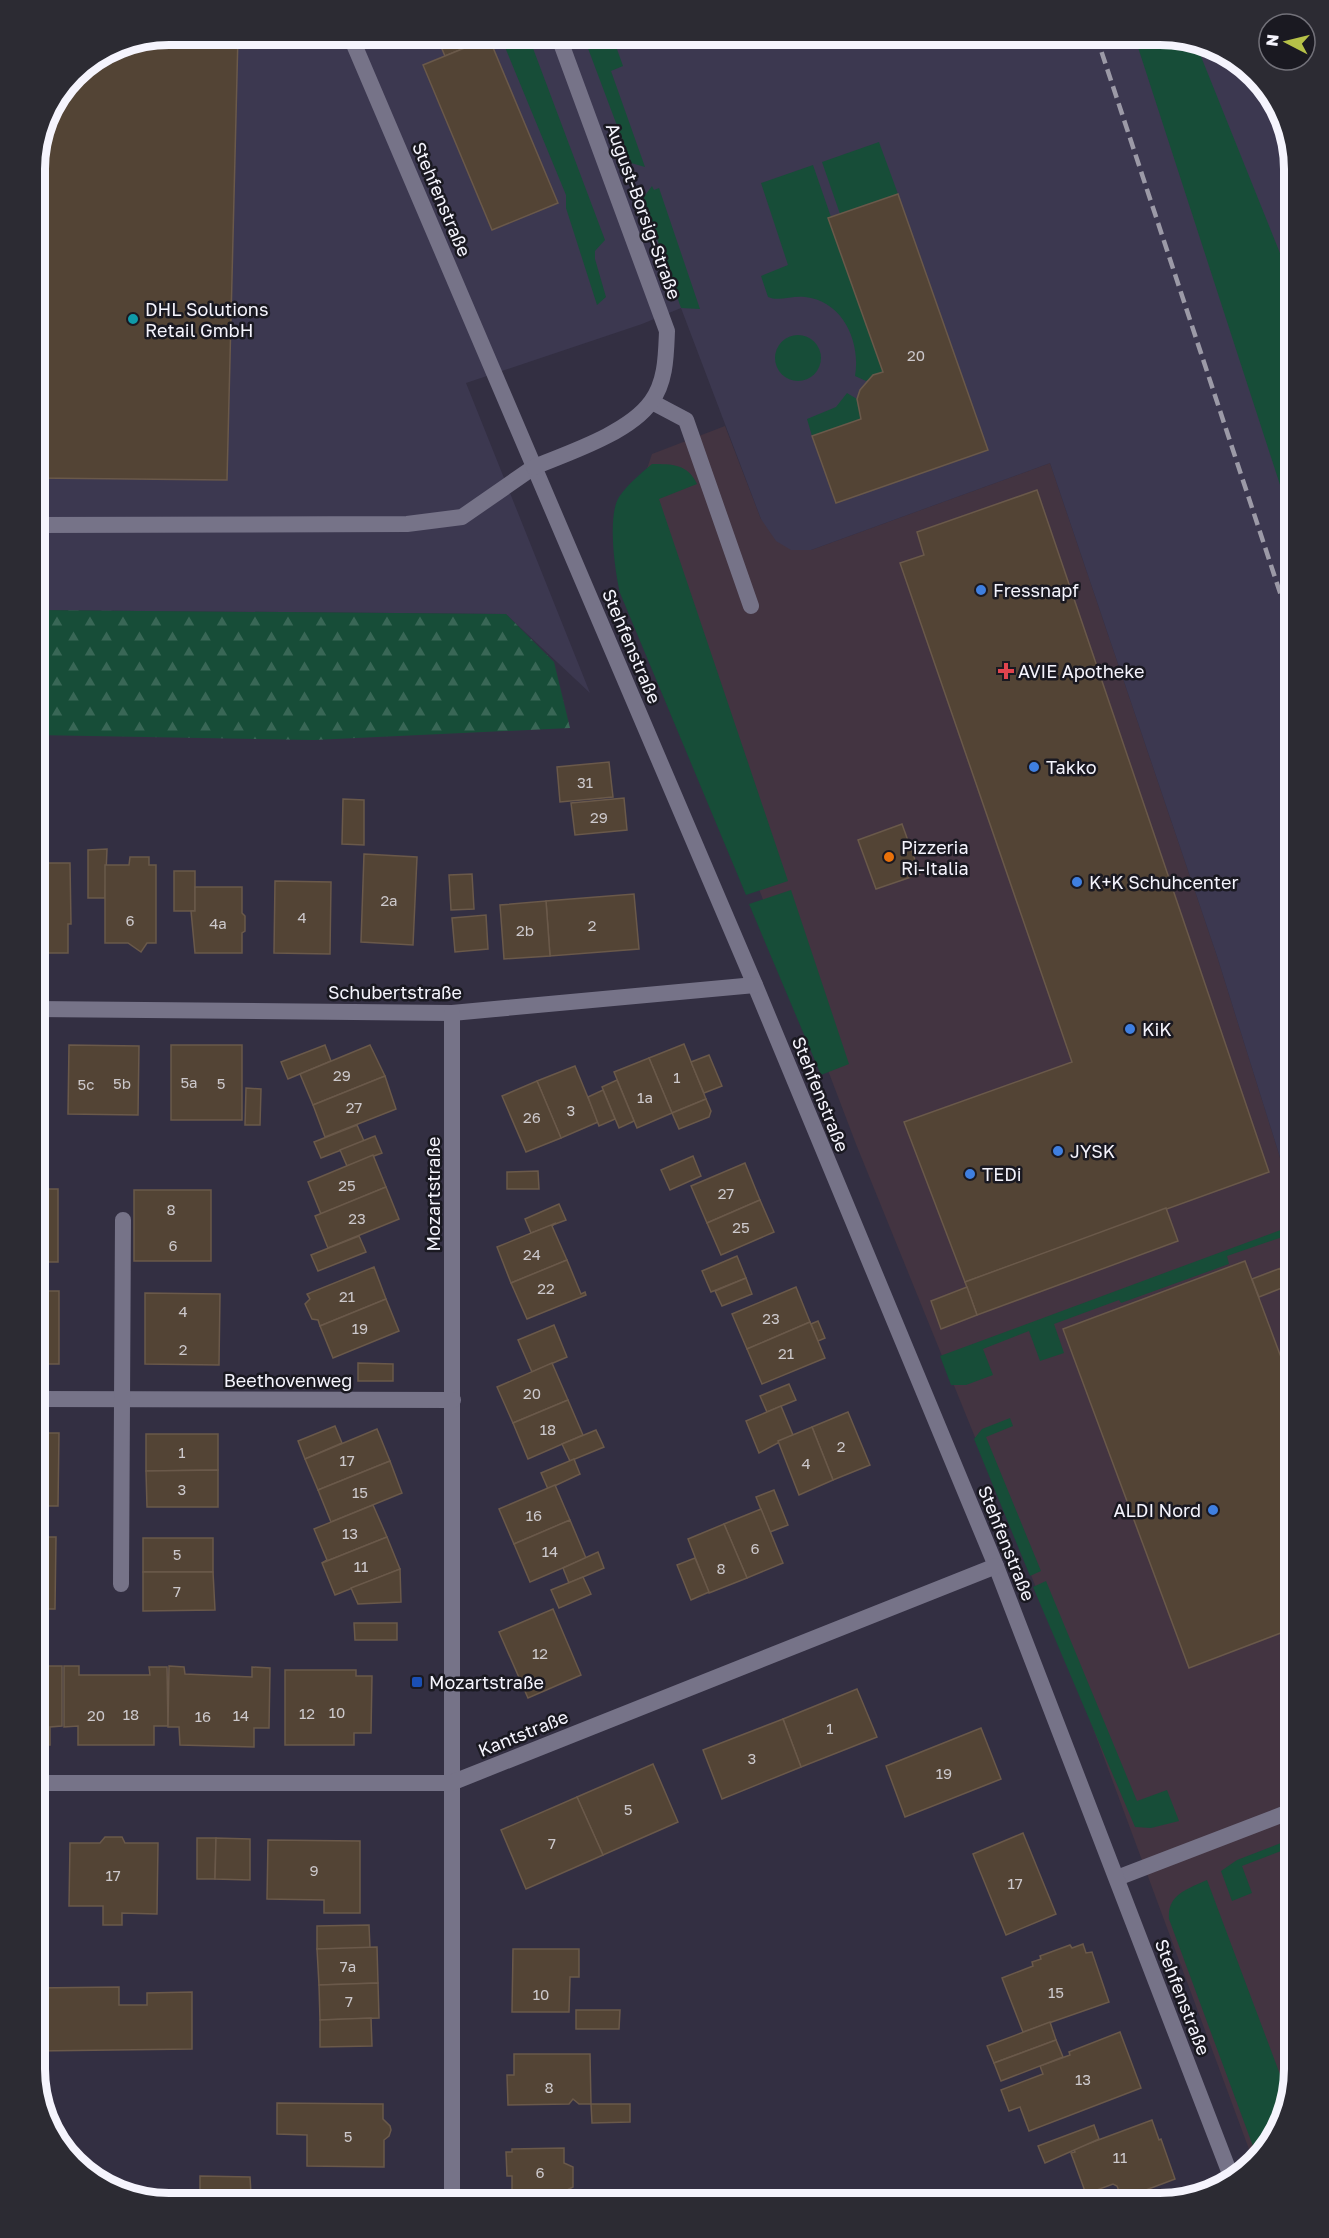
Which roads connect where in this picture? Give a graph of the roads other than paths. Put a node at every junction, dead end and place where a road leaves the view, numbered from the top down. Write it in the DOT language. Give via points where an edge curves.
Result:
graph roads {
  1 [pos="355,45"];
  2 [pos="562,45"];
  3 [pos="652,402"];
  4 [pos="534,467"];
  5 [pos="45,525"];
  6 [pos="752,606"];
  7 [pos="755,985"];
  8 [pos="45,1009"];
  9 [pos="452,1013"];
  10 [pos="123,1220"];
  11 [pos="45,1399"];
  12 [pos="123,1400"];
  13 [pos="453,1400"];
  14 [pos="996,1566"];
  15 [pos="121,1584"];
  16 [pos="451,1782"];
  17 [pos="45,1783"];
  18 [pos="1284,1814"];
  19 [pos="1118,1878"];
  20 [pos="1229,2172"];
  21 [pos="452,2193"];
  1 -- 4 [label="street, Stehfenstraße"];
  2 -- 3 [label="street, August-Borsig-Straße" via="667,331 666,366"];
  3 -- 4 [label="street, August-Borsig-Straße" via="628,423"];
  3 -- 6 [label="street" via="686,420"];
  4 -- 5 [label="street, August-Borsig-Straße" via="462,517 407,524"];
  4 -- 7 [label="street, Stehfenstraße"];
  7 -- 9 [label="street, Schubertstraße"];
  7 -- 14 [label="street, Stehfenstraße"];
  8 -- 9 [label="street, Schubertstraße"];
  9 -- 13 [label="street, Mozartstraße"];
  10 -- 12 [label="street"];
  11 -- 12 [label="street, Beethovenweg"];
  12 -- 13 [label="street, Beethovenweg"];
  12 -- 15 [label="street"];
  13 -- 16 [label="street, Mozartstraße"];
  14 -- 16 [label="street, Kantstraße"];
  14 -- 19 [label="street, Stehfenstraße"];
  16 -- 17 [label="street, Kantstraße"];
  16 -- 21 [label="street, Mozartstraße"];
  18 -- 19 [label="street"];
  19 -- 20 [label="street, Stehfenstraße"];
}
